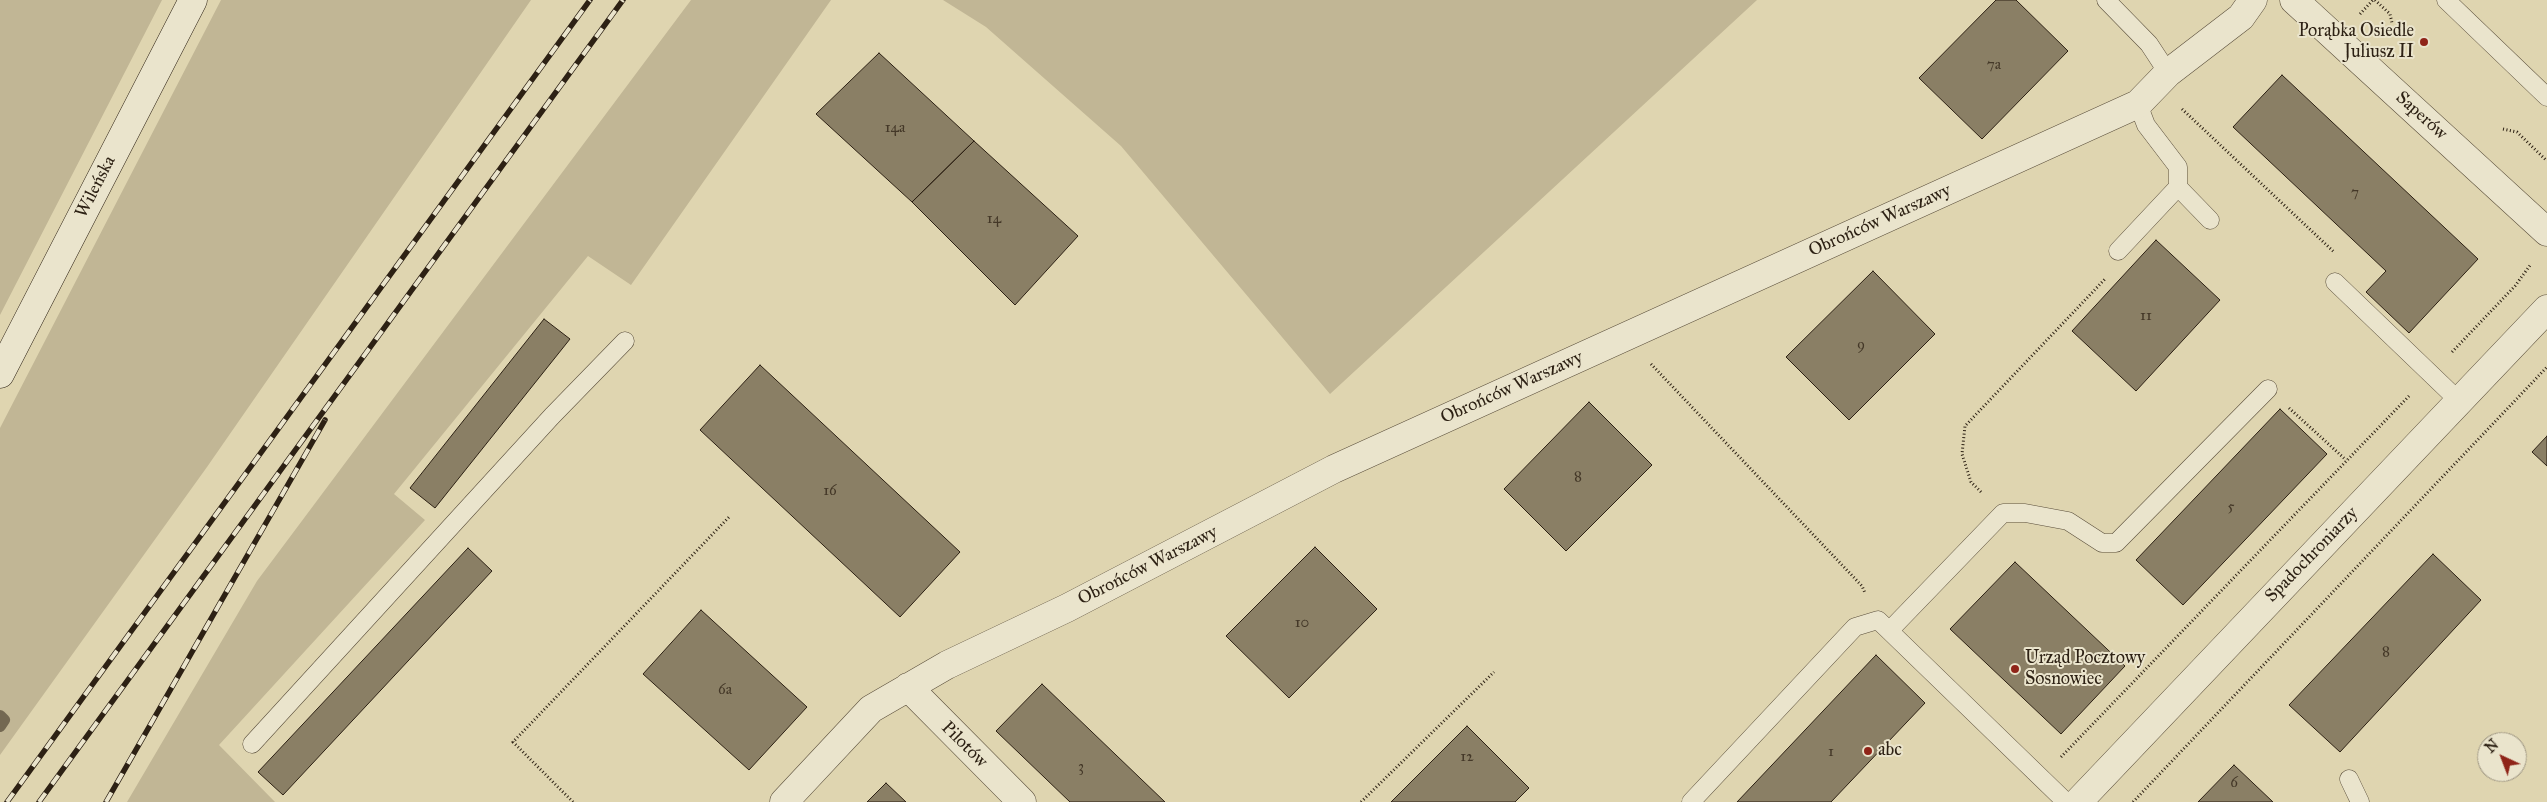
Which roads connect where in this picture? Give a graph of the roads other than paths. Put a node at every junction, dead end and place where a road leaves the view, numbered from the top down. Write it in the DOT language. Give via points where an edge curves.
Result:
graph roads {
  1 [pos="193,0"];
  2 [pos="2106,0"];
  3 [pos="2253,0"];
  4 [pos="2294,0"];
  5 [pos="2446,0"];
  6 [pos="2168,73"];
  7 [pos="2547,97"];
  8 [pos="2138,104"];
  9 [pos="2178,187"];
  10 [pos="2210,220"];
  11 [pos="2547,232"];
  12 [pos="2118,251"];
  13 [pos="2335,282"];
  14 [pos="2547,309"];
  15 [pos="625,341"];
  16 [pos="0,374"];
  17 [pos="2268,389"];
  18 [pos="2460,401"];
  19 [pos="1884,625"];
  20 [pos="908,687"];
  21 [pos="252,744"];
  22 [pos="2349,779"];
  23 [pos="784,802"];
  24 [pos="1022,802"];
  25 [pos="1691,802"];
  26 [pos="2066,802"];
  27 [pos="2078,802"];
  28 [pos="2360,802"];
  1 -- 16 [label="street, Wileńska"];
  2 -- 6 [label="lane" via="2149,44"];
  3 -- 6 [label="street, Obrońców Warszawy" via="2242,17"];
  4 -- 11 [label="street, Saperów"];
  5 -- 7 [label="lane"];
  6 -- 8 [label="street, Obrońców Warszawy"];
  8 -- 9 [label="lane" via="2146,124 2178,167"];
  8 -- 20 [label="street, Obrońców Warszawy" via="1334,469"];
  9 -- 10 [label="lane"];
  9 -- 12 [label="lane"];
  13 -- 18 [label="lane"];
  14 -- 18 [label="street, Spadochroniarzy"];
  15 -- 21 [label="lane" via="545,423"];
  17 -- 19 [label="lane" via="2116,543 2102,543 2068,521 2025,513 2003,513"];
  18 -- 27 [label="street, Spadochroniarzy"];
  19 -- 25 [label="lane" via="1855,628"];
  19 -- 26 [label="lane"];
  20 -- 23 [label="street, Obrońców Warszawy" via="871,709"];
  20 -- 24 [label="street, Pilotów"];
  22 -- 28 [label="lane"];
}
